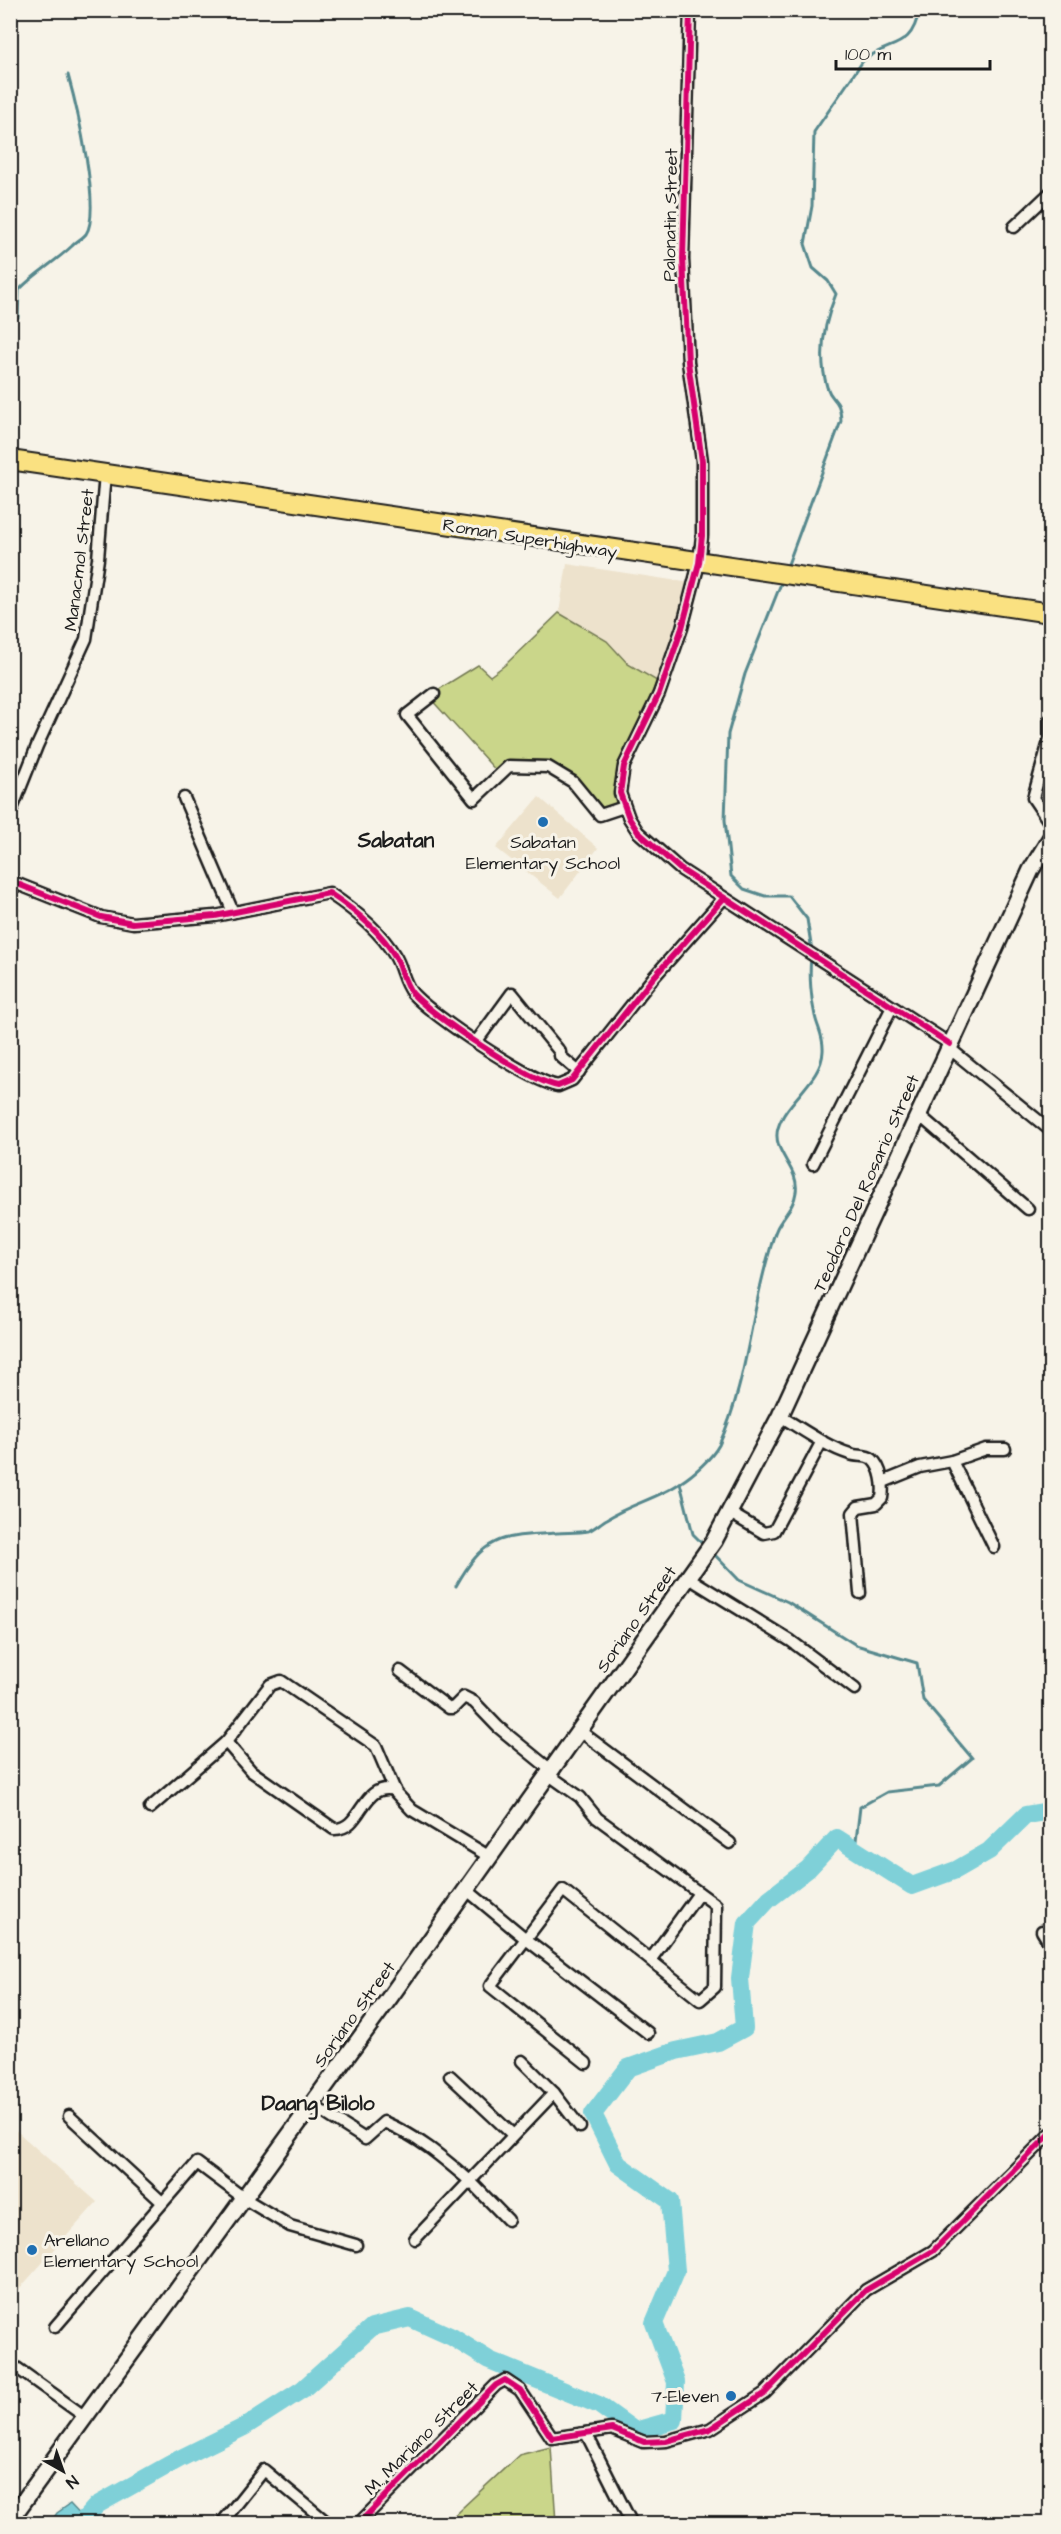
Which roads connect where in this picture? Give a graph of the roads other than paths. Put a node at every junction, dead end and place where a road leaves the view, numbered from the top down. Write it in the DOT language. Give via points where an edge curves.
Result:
graph roads {
  1 [pos="690,10"];
  2 [pos="1050,193"];
  3 [pos="1014,227"];
  4 [pos="10,460"];
  5 [pos="105,473"];
  6 [pos="699,563"];
  7 [pos="1050,613"];
  8 [pos="434,694"];
  9 [pos="1050,720"];
  10 [pos="184,798"];
  11 [pos="624,807"];
  12 [pos="10,814"];
  13 [pos="1050,823"];
  14 [pos="1050,839"];
  15 [pos="10,881"];
  16 [pos="723,899"];
  17 [pos="233,912"];
  18 [pos="892,1007"];
  19 [pos="476,1042"];
  20 [pos="950,1046"];
  21 [pos="579,1072"];
  22 [pos="918,1114"];
  23 [pos="1050,1130"];
  24 [pos="813,1164"];
  25 [pos="1028,1209"];
  26 [pos="780,1416"];
  27 [pos="822,1441"];
  28 [pos="1005,1449"];
  29 [pos="952,1461"];
  30 [pos="883,1482"];
  31 [pos="730,1513"];
  32 [pos="714,1541"];
  33 [pos="994,1547"];
  34 [pos="689,1578"];
  35 [pos="860,1593"];
  36 [pos="400,1671"];
  37 [pos="855,1689"];
  38 [pos="580,1731"];
  39 [pos="226,1742"];
  40 [pos="550,1773"];
  41 [pos="395,1790"];
  42 [pos="150,1808"];
  43 [pos="730,1843"];
  44 [pos="490,1857"];
  45 [pos="467,1890"];
  46 [pos="699,1893"];
  47 [pos="1042,1931"];
  48 [pos="525,1939"];
  49 [pos="1050,1944"];
  50 [pos="651,1959"];
  51 [pos="648,2033"];
  52 [pos="522,2061"];
  53 [pos="586,2063"];
  54 [pos="450,2076"];
  55 [pos="554,2093"];
  56 [pos="312,2105"];
  57 [pos="69,2116"];
  58 [pos="580,2127"];
  59 [pos="512,2134"];
  60 [pos="1050,2134"];
  61 [pos="470,2181"];
  62 [pos="245,2199"];
  63 [pos="162,2202"];
  64 [pos="508,2220"];
  65 [pos="415,2239"];
  66 [pos="356,2245"];
  67 [pos="55,2327"];
  68 [pos="10,2362"];
  69 [pos="84,2416"];
  70 [pos="586,2433"];
  71 [pos="13,2512"];
  72 [pos="221,2523"];
  73 [pos="329,2523"];
  74 [pos="358,2523"];
  75 [pos="632,2523"];
  1 -- 6 [label="street, Palonatin Street" via="683,259 688,362 704,481"];
  2 -- 3 [label="street"];
  4 -- 5 [label="main road, Roman Superhighway"];
  5 -- 6 [label="main road, Roman Superhighway"];
  5 -- 12 [label="street, Manacmol Street" via="86,639"];
  6 -- 7 [label="main road, Roman Superhighway"];
  6 -- 11 [label="street, Palonatin Street" via="662,685 624,766 620,793"];
  8 -- 11 [label="street" via="407,715 474,799 509,766 548,767 573,782 600,815"];
  9 -- 13 [label="street" via="1050,738 1033,798"];
  10 -- 17 [label="street"];
  11 -- 16 [label="street" via="648,843"];
  14 -- 20 [label="main road, Teodoro Del Rosario Street" via="1034,865"];
  15 -- 17 [label="street" via="70,907 122,923 173,921"];
  16 -- 18 [label="street"];
  16 -- 21 [label="street" via="652,978"];
  17 -- 19 [label="street" via="329,893 389,946 418,999"];
  18 -- 20 [label="street"];
  18 -- 24 [label="street"];
  19 -- 21 [label="street" via="555,1086 569,1083"];
  19 -- 21 [label="street" via="512,993 560,1056"];
  20 -- 22 [label="main road, Teodoro Del Rosario Street"];
  20 -- 23 [label="street"];
  22 -- 25 [label="street"];
  22 -- 26 [label="main road, Teodoro Del Rosario Street"];
  26 -- 27 [label="street"];
  26 -- 31 [label="main road, Teodoro Del Rosario Street"];
  27 -- 30 [label="street" via="849,1454 872,1459"];
  27 -- 31 [label="street" via="774,1531 764,1533"];
  28 -- 29 [label="street" via="986,1449"];
  29 -- 30 [label="street" via="920,1467"];
  29 -- 33 [label="street"];
  30 -- 35 [label="street" via="878,1503 858,1507 854,1513"];
  31 -- 32 [label="main road, Teodoro Del Rosario Street"];
  32 -- 34 [label="main road, Soriano Street"];
  34 -- 37 [label="street" via="791,1641"];
  34 -- 38 [label="main road, Soriano Street"];
  36 -- 40 [label="street" via="449,1708 464,1697 471,1700"];
  38 -- 40 [label="main road, Soriano Street"];
  38 -- 43 [label="street"];
  39 -- 41 [label="street" via="251,1771 334,1829 349,1824 380,1788"];
  39 -- 41 [label="street" via="270,1685 284,1682 376,1746"];
  39 -- 42 [label="street"];
  40 -- 44 [label="main road, Soriano Street"];
  40 -- 46 [label="street" via="580,1797 597,1818"];
  41 -- 44 [label="street" via="412,1810"];
  44 -- 45 [label="main road, Soriano Street"];
  45 -- 48 [label="street"];
  45 -- 56 [label="main road, Soriano Street"];
  46 -- 50 [label="street"];
  46 -- 50 [label="street" via="716,1905 715,1987 700,2000"];
  47 -- 49 [label="street"];
  48 -- 50 [label="street" via="563,1890"];
  48 -- 51 [label="street"];
  48 -- 53 [label="street" via="490,1986"];
  52 -- 55 [label="street"];
  54 -- 59 [label="street"];
  55 -- 58 [label="street"];
  55 -- 59 [label="street"];
  56 -- 61 [label="street" via="365,2139 384,2122 412,2134"];
  56 -- 62 [label="main road, Soriano Street"];
  57 -- 63 [label="street"];
  59 -- 61 [label="street"];
  60 -- 70 [label="street" via="933,2251 866,2290 765,2393 710,2429 666,2441 644,2442 612,2429"];
  61 -- 64 [label="street"];
  61 -- 65 [label="street"];
  62 -- 63 [label="street" via="197,2163"];
  62 -- 66 [label="street" via="290,2226"];
  62 -- 69 [label="main road, Soriano Street"];
  63 -- 67 [label="street"];
  68 -- 69 [label="street"];
  69 -- 71 [label="main road, Soriano Street"];
  70 -- 74 [label="street, M. Mariano Street" via="552,2438 520,2390 505,2380"];
  70 -- 75 [label="street"];
  72 -- 73 [label="street" via="264,2470"];
}
